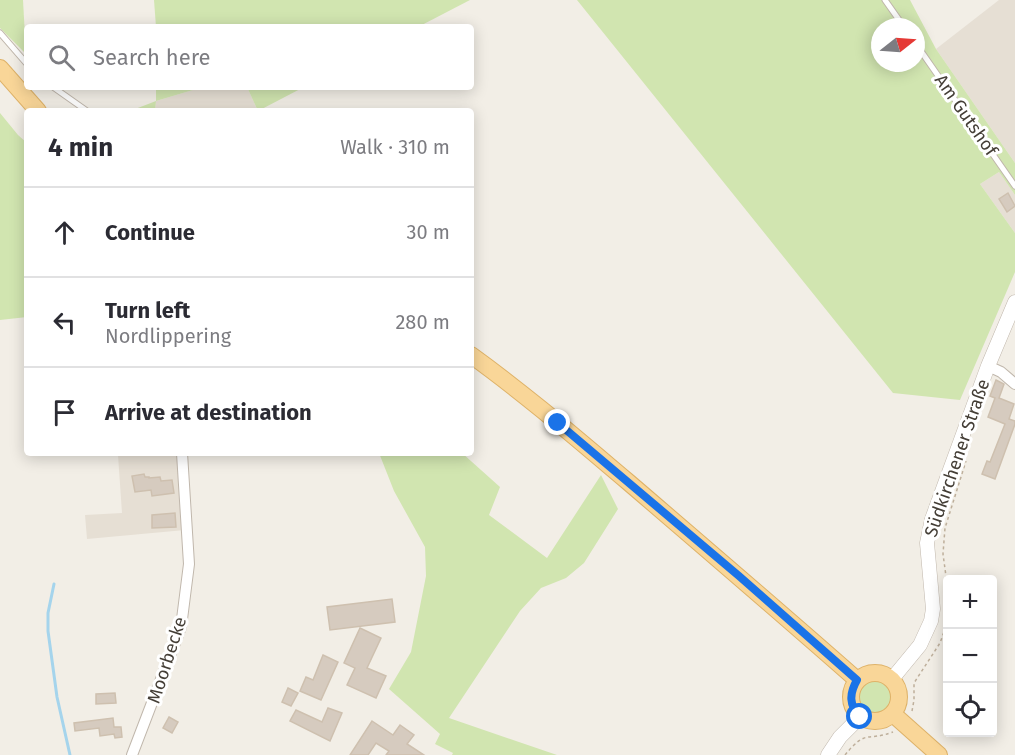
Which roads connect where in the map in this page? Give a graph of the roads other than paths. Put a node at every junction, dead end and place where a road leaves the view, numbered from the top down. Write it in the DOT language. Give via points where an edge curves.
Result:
graph roads {
  1 [pos="885,0"];
  2 [pos="898,18"];
  3 [pos="0,33"];
  4 [pos="925,57"];
  5 [pos="24,61"];
  6 [pos="0,68"];
  7 [pos="58,90"];
  8 [pos="35,108"];
  9 [pos="83,108"];
  10 [pos="1015,186"];
  11 [pos="1015,302"];
  12 [pos="474,357"];
  13 [pos="988,366"];
  14 [pos="1015,384"];
  15 [pos="182,456"];
  16 [pos="857,680"];
  17 [pos="892,680"];
  18 [pos="860,717"];
  19 [pos="898,718"];
  20 [pos="132,755"];
  21 [pos="828,755"];
  22 [pos="939,755"];
  1 -- 2 [label="lane"];
  3 -- 5 [label="lane"];
  4 -- 10 [label="lane, Am Gutshof"];
  6 -- 8 [label="main road"];
  7 -- 9 [label="lane"];
  11 -- 13 [label="street, Südkirchener Straße"];
  12 -- 16 [label="main road" via="558,423"];
  13 -- 14 [label="street"];
  13 -- 17 [label="street, Südkirchener Straße" via="932,519 927,543 931,621 920,645"];
  15 -- 20 [label="street, Moorbecke" via="189,564 181,627"];
  16 -- 17 [label="main road" via="871,673"];
  16 -- 18 [label="main road" via="851,703"];
  17 -- 19 [label="main road" via="900,694"];
  18 -- 19 [label="main road" via="876,722"];
  18 -- 21 [label="street"];
  19 -- 22 [label="main road"];
}
